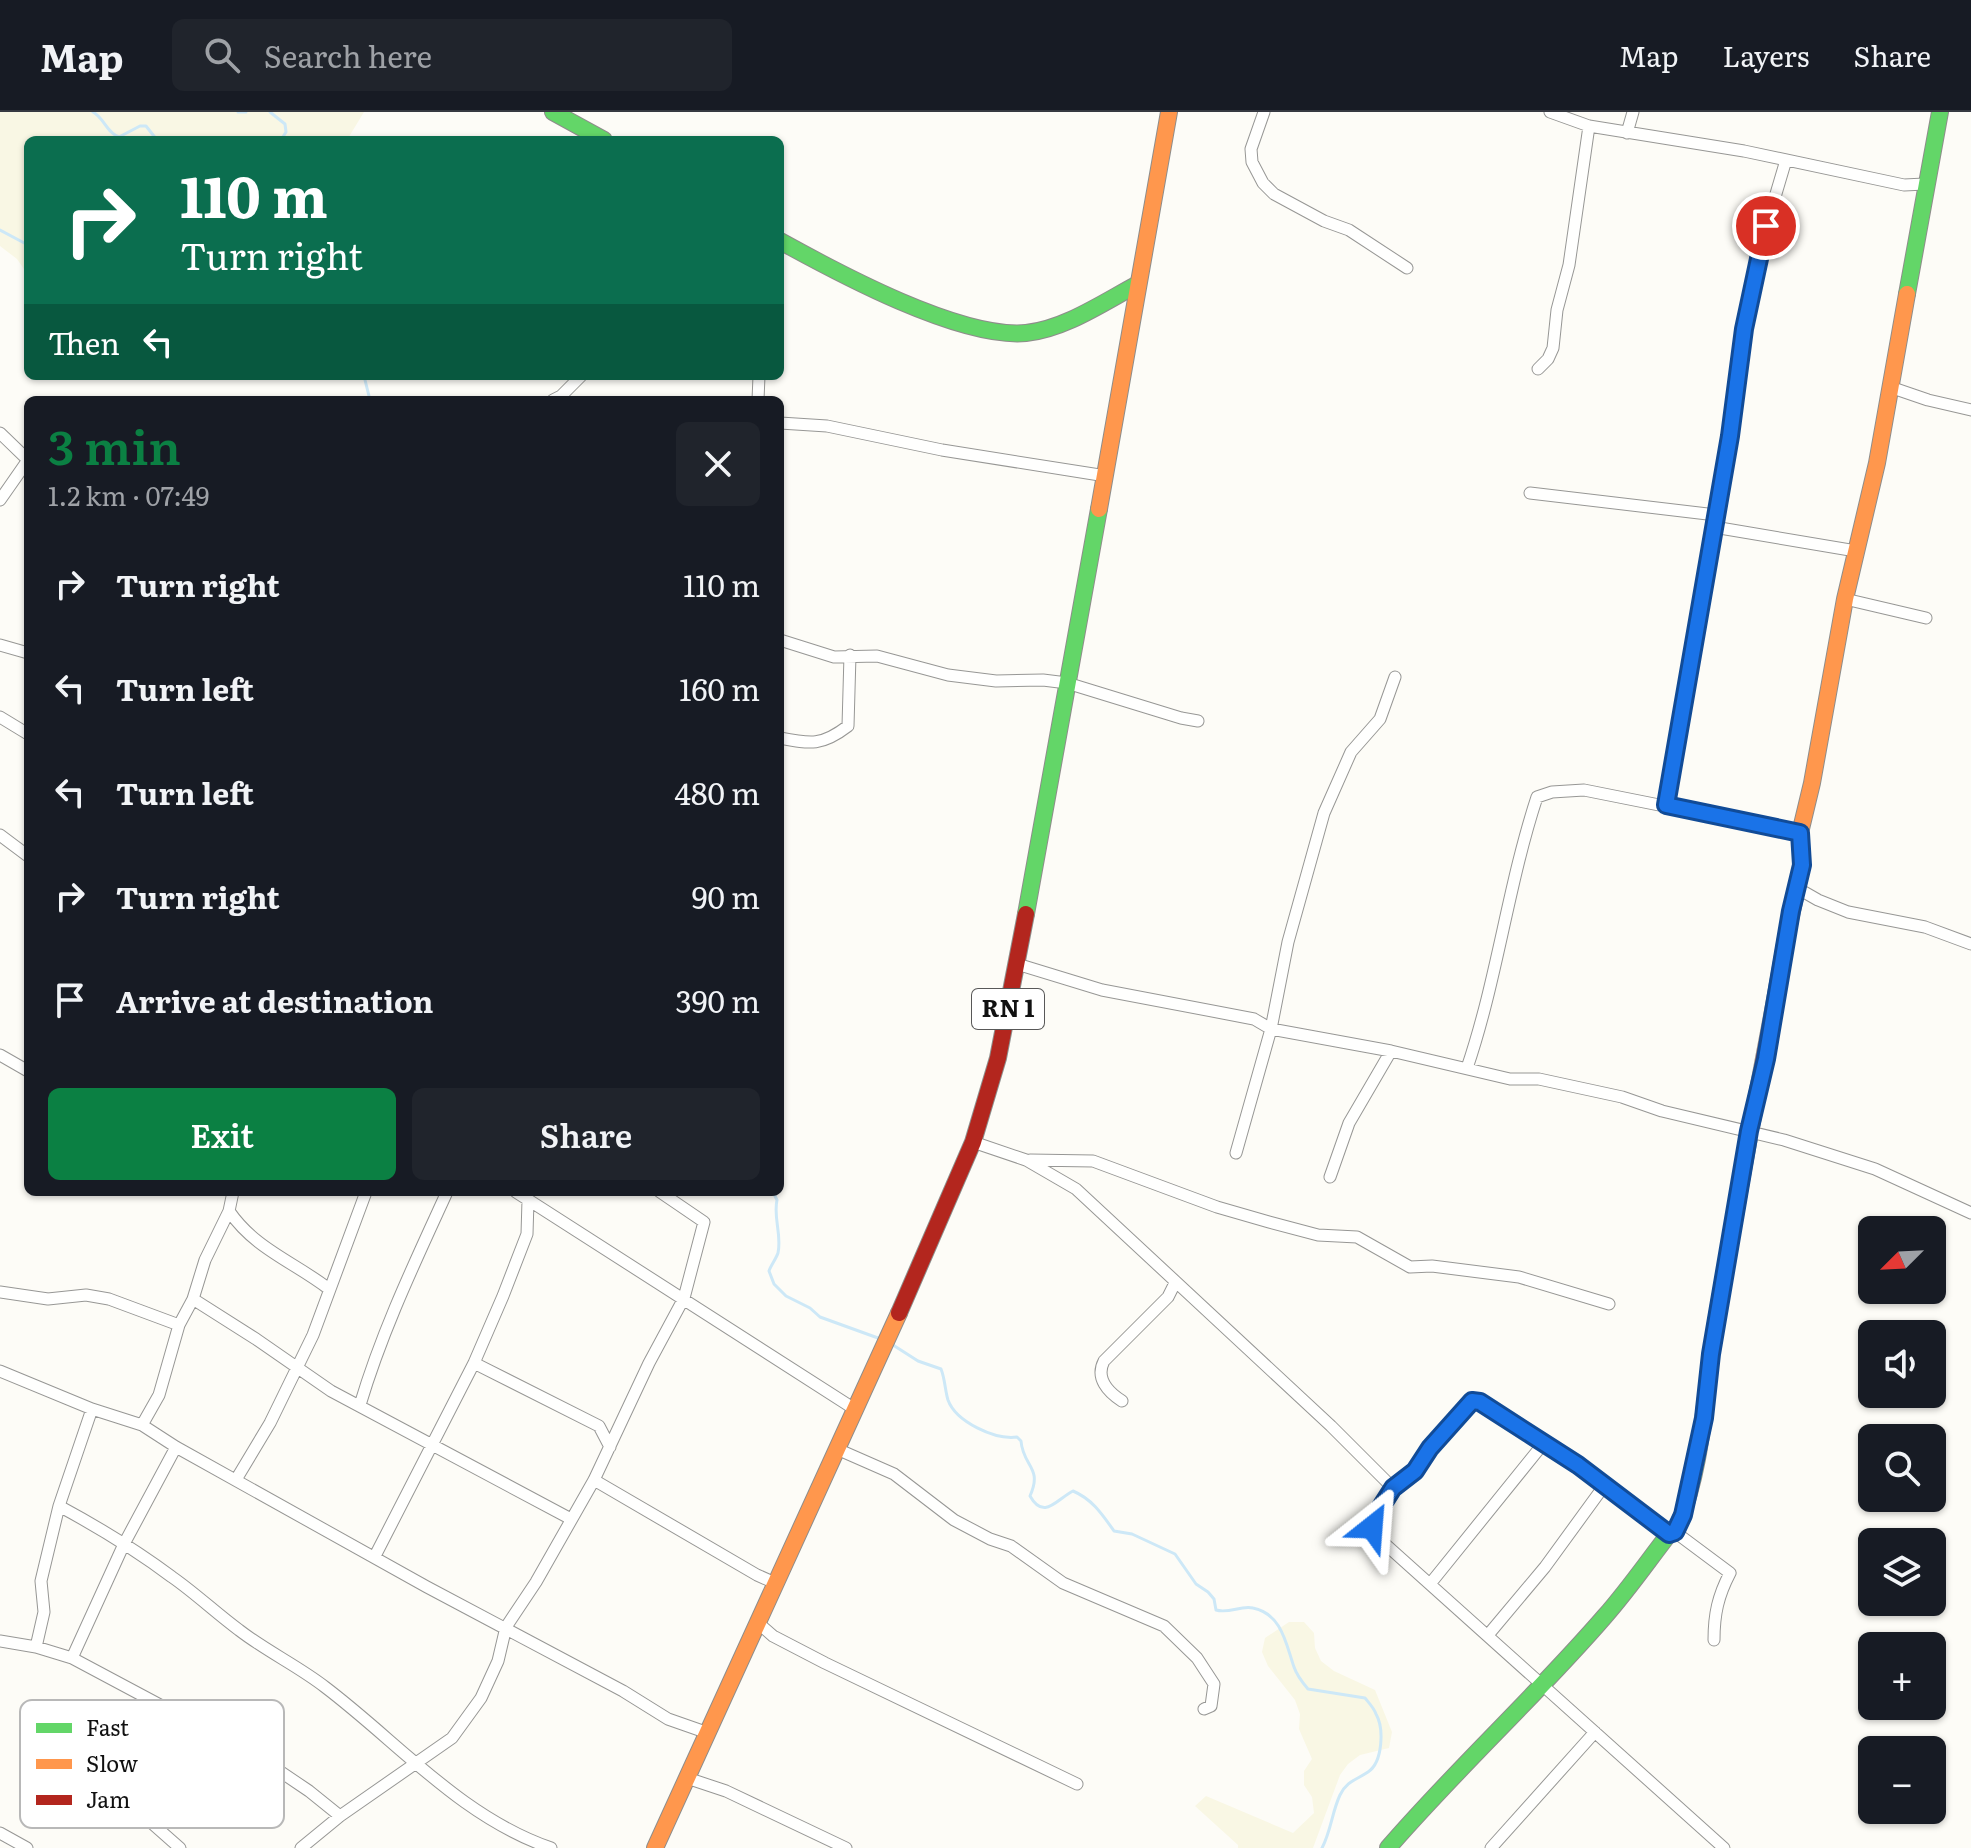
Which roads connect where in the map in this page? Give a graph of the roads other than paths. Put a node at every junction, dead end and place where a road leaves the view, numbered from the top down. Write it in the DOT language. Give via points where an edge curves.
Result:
graph roads {
  1 [pos="553,112"];
  2 [pos="1169,112"];
  3 [pos="1264,112"];
  4 [pos="1550,112"];
  5 [pos="1633,112"];
  6 [pos="1940,112"];
  7 [pos="1589,126"];
  8 [pos="1627,133"];
  9 [pos="597,136"];
  10 [pos="1786,160"];
  11 [pos="1925,184"];
  12 [pos="784,243"];
  13 [pos="1407,268"];
  14 [pos="1138,284"];
  15 [pos="1538,369"];
  16 [pos="577,380"];
  17 [pos="1890,387"];
  18 [pos="561,396"];
  19 [pos="1971,410"];
  20 [pos="784,423"];
  21 [pos="0,433"];
  22 [pos="24,456"];
  23 [pos="24,466"];
  24 [pos="1106,476"];
  25 [pos="1530,493"];
  26 [pos="0,500"];
  27 [pos="1715,521"];
  28 [pos="1856,551"];
  29 [pos="1845,599"];
  30 [pos="1926,618"];
  31 [pos="784,641"];
  32 [pos="0,645"];
  33 [pos="24,652"];
  34 [pos="850,655"];
  35 [pos="1395,677"];
  36 [pos="1067,683"];
  37 [pos="0,717"];
  38 [pos="1198,721"];
  39 [pos="24,732"];
  40 [pos="784,739"];
  41 [pos="1666,805"];
  42 [pos="1800,833"];
  43 [pos="0,835"];
  44 [pos="24,853"];
  45 [pos="1797,888"];
  46 [pos="1971,944"];
  47 [pos="1017,964"];
  48 [pos="1271,1029"];
  49 [pos="1391,1051"];
  50 [pos="2,1059"];
  51 [pos="1467,1068"];
  52 [pos="24,1069"];
  53 [pos="1749,1131"];
  54 [pos="973,1142"];
  55 [pos="1236,1153"];
  56 [pos="1026,1160"];
  57 [pos="1330,1177"];
  58 [pos="232,1196"];
  59 [pos="364,1196"];
  60 [pos="445,1196"];
  61 [pos="522,1196"];
  62 [pos="666,1196"];
  63 [pos="528,1200"];
  64 [pos="229,1211"];
  65 [pos="1971,1213"];
  66 [pos="1175,1283"];
  67 [pos="329,1289"];
  68 [pos="0,1292"];
  69 [pos="684,1298"];
  70 [pos="193,1299"];
  71 [pos="1609,1304"];
  72 [pos="179,1325"];
  73 [pos="474,1363"];
  74 [pos="298,1369"];
  75 [pos="0,1371"];
  76 [pos="1122,1401"];
  77 [pos="360,1405"];
  78 [pos="92,1409"];
  79 [pos="856,1410"];
  80 [pos="142,1425"];
  81 [pos="1543,1444"];
  82 [pos="430,1446"];
  83 [pos="176,1447"];
  84 [pos="610,1447"];
  85 [pos="837,1449"];
  86 [pos="237,1478"];
  87 [pos="594,1480"];
  88 [pos="1604,1486"];
  89 [pos="1393,1488"];
  90 [pos="59,1506"];
  91 [pos="571,1519"];
  92 [pos="1672,1533"];
  93 [pos="124,1544"];
  94 [pos="375,1556"];
  95 [pos="775,1583"];
  96 [pos="1430,1584"];
  97 [pos="757,1622"];
  98 [pos="506,1627"];
  99 [pos="1488,1635"];
  100 [pos="1714,1640"];
  101 [pos="0,1641"];
  102 [pos="36,1647"];
  103 [pos="72,1658"];
  104 [pos="1541,1685"];
  105 [pos="151,1700"];
  106 [pos="1204,1709"];
  107 [pos="1595,1732"];
  108 [pos="708,1733"];
  109 [pos="418,1763"];
  110 [pos="284,1774"];
  111 [pos="687,1778"];
  112 [pos="1077,1784"];
  113 [pos="340,1816"];
  114 [pos="157,1828"];
  115 [pos="0,1833"];
  116 [pos="27,1848"];
  117 [pos="180,1848"];
  118 [pos="301,1848"];
  119 [pos="551,1848"];
  120 [pos="655,1848"];
  121 [pos="846,1848"];
  122 [pos="1388,1848"];
  123 [pos="1491,1848"];
  124 [pos="1724,1848"];
  1 -- 9 [label="street"];
  2 -- 14 [label="street, RN 1"];
  3 -- 13 [label="street" via="1251,149 1263,183"];
  4 -- 7 [label="street"];
  5 -- 8 [label="street"];
  6 -- 11 [label="street"];
  7 -- 8 [label="street"];
  7 -- 15 [label="street" via="1553,348"];
  8 -- 10 [label="street"];
  10 -- 11 [label="street" via="1904,185"];
  10 -- 27 [label="street" via="1759,251"];
  11 -- 17 [label="street"];
  12 -- 14 [label="street" via="935,314 994,331 1021,333 1067,322"];
  14 -- 24 [label="street, RN 1"];
  16 -- 18 [label="street"];
  17 -- 19 [label="street"];
  17 -- 28 [label="street"];
  20 -- 24 [label="street" via="827,426"];
  21 -- 22 [label="street"];
  23 -- 26 [label="street"];
  24 -- 36 [label="street, RN 1"];
  25 -- 27 [label="street"];
  27 -- 28 [label="street"];
  27 -- 41 [label="street"];
  28 -- 29 [label="street"];
  29 -- 30 [label="street"];
  29 -- 42 [label="street"];
  31 -- 34 [label="street" via="834,657"];
  32 -- 33 [label="street"];
  34 -- 36 [label="street" via="996,681"];
  34 -- 40 [label="street" via="848,726 818,743"];
  35 -- 48 [label="street" via="1380,719 1351,752 1324,813 1288,942"];
  36 -- 38 [label="street"];
  36 -- 47 [label="street, RN 1"];
  37 -- 39 [label="street"];
  41 -- 42 [label="street"];
  41 -- 51 [label="street" via="1584,790 1537,797"];
  42 -- 45 [label="street"];
  43 -- 44 [label="street"];
  45 -- 46 [label="street" via="1848,912 1925,927"];
  45 -- 53 [label="street"];
  47 -- 48 [label="street" via="1102,990 1254,1019"];
  47 -- 54 [label="street, RN 1" via="998,1058"];
  48 -- 49 [label="street"];
  48 -- 55 [label="street"];
  49 -- 51 [label="street"];
  49 -- 57 [label="street" via="1349,1123"];
  50 -- 52 [label="street"];
  51 -- 53 [label="street" via="1622,1097"];
  53 -- 65 [label="street" via="1875,1169"];
  53 -- 92 [label="street" via="1704,1418 1686,1504"];
  54 -- 56 [label="street"];
  54 -- 79 [label="street, RN 1"];
  56 -- 66 [label="street" via="1076,1189"];
  56 -- 71 [label="street" via="1093,1161 1269,1222 1318,1235 1357,1237 1410,1267 1519,1277"];
  58 -- 64 [label="street"];
  59 -- 67 [label="street"];
  60 -- 77 [label="street" via="402,1288"];
  61 -- 63 [label="street"];
  62 -- 69 [label="street" via="704,1222"];
  63 -- 69 [label="street"];
  63 -- 73 [label="street" via="527,1234"];
  64 -- 67 [label="street" via="257,1243"];
  64 -- 70 [label="street"];
  66 -- 76 [label="street" via="1168,1297 1099,1369 1101,1379"];
  66 -- 89 [label="street"];
  67 -- 74 [label="street"];
  68 -- 72 [label="street" via="109,1299"];
  69 -- 79 [label="street"];
  69 -- 84 [label="street"];
  70 -- 72 [label="street"];
  70 -- 74 [label="street"];
  72 -- 80 [label="street" via="159,1395"];
  73 -- 82 [label="street"];
  73 -- 84 [label="street" via="599,1426"];
  74 -- 77 [label="street"];
  74 -- 86 [label="street"];
  75 -- 78 [label="street"];
  77 -- 82 [label="street"];
  78 -- 80 [label="street"];
  78 -- 90 [label="street"];
  79 -- 85 [label="street, RN 1"];
  80 -- 83 [label="street"];
  81 -- 88 [label="street"];
  81 -- 89 [label="street" via="1472,1401 1415,1471"];
  81 -- 96 [label="street"];
  82 -- 91 [label="street"];
  82 -- 94 [label="street"];
  83 -- 86 [label="street"];
  83 -- 93 [label="street"];
  84 -- 87 [label="street"];
  85 -- 95 [label="street, RN 1"];
  85 -- 106 [label="street" via="894,1474 954,1520 1011,1546 1063,1583 1164,1626 1197,1658 1214,1684 1211,1706"];
  86 -- 94 [label="street"];
  87 -- 91 [label="street"];
  87 -- 95 [label="street"];
  88 -- 92 [label="street"];
  88 -- 99 [label="street"];
  89 -- 96 [label="street" via="1372,1521 1375,1535"];
  90 -- 93 [label="street"];
  90 -- 102 [label="street" via="41,1581 44,1612"];
  91 -- 98 [label="street"];
  92 -- 100 [label="street" via="1730,1573 1714,1613"];
  92 -- 104 [label="street"];
  93 -- 103 [label="street"];
  93 -- 109 [label="street" via="323,1685"];
  94 -- 98 [label="street"];
  95 -- 97 [label="street, RN 1"];
  96 -- 99 [label="street"];
  97 -- 108 [label="street, RN 1"];
  97 -- 112 [label="street" via="825,1663"];
  98 -- 108 [label="street" via="668,1719"];
  98 -- 109 [label="street" via="481,1698 452,1738"];
  99 -- 104 [label="street"];
  101 -- 102 [label="street"];
  102 -- 103 [label="street"];
  103 -- 105 [label="street"];
  104 -- 107 [label="street"];
  104 -- 122 [label="street"];
  107 -- 123 [label="street"];
  107 -- 124 [label="street"];
  108 -- 111 [label="street, RN 1"];
  109 -- 113 [label="street"];
  109 -- 119 [label="street" via="497,1825"];
  110 -- 113 [label="street"];
  111 -- 120 [label="street, RN 1"];
  111 -- 121 [label="street"];
  113 -- 118 [label="street"];
  114 -- 117 [label="street"];
  115 -- 116 [label="street"];
}
